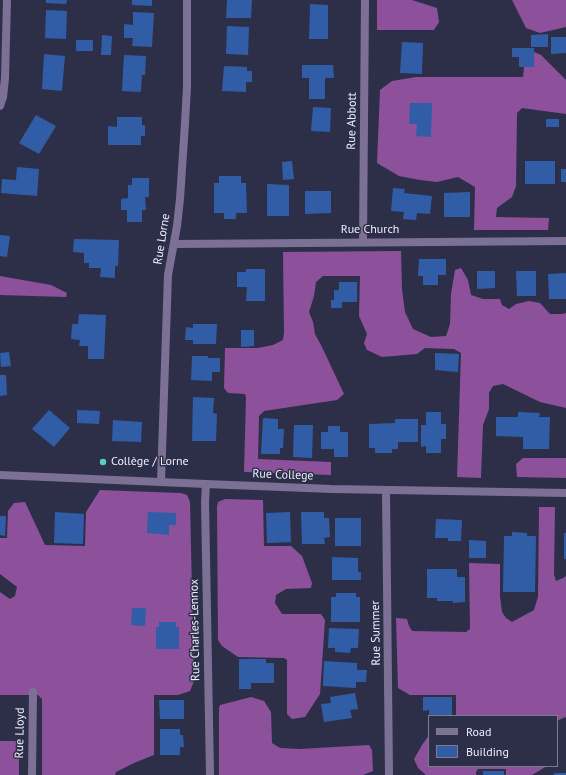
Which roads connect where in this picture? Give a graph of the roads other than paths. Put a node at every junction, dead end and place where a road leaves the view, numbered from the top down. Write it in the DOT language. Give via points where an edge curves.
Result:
graph roads {
  1 [pos="7,0"];
  2 [pos="187,0"];
  3 [pos="365,0"];
  4 [pos="0,106"];
  5 [pos="566,241"];
  6 [pos="363,242"];
  7 [pos="174,244"];
  8 [pos="0,475"];
  9 [pos="161,482"];
  10 [pos="206,484"];
  11 [pos="386,490"];
  12 [pos="566,493"];
  13 [pos="33,692"];
  14 [pos="32,775"];
  15 [pos="210,775"];
  16 [pos="389,775"];
  1 -- 4 [label="street" via="5,78"];
  2 -- 7 [label="street, Rue Lorne" via="187,87 180,199"];
  3 -- 6 [label="street, Rue Abbott"];
  5 -- 6 [label="street, Rue Church"];
  6 -- 7 [label="street, Rue Church"];
  7 -- 9 [label="street, Rue Lorne" via="167,293"];
  8 -- 9 [label="street, Rue College"];
  9 -- 10 [label="street, Rue College"];
  10 -- 11 [label="street, Rue College"];
  10 -- 15 [label="street, Rue Charles-Lennox"];
  11 -- 12 [label="street, Rue College"];
  11 -- 16 [label="street, Rue Summer"];
  13 -- 14 [label="street, Rue Lloyd"];
}
